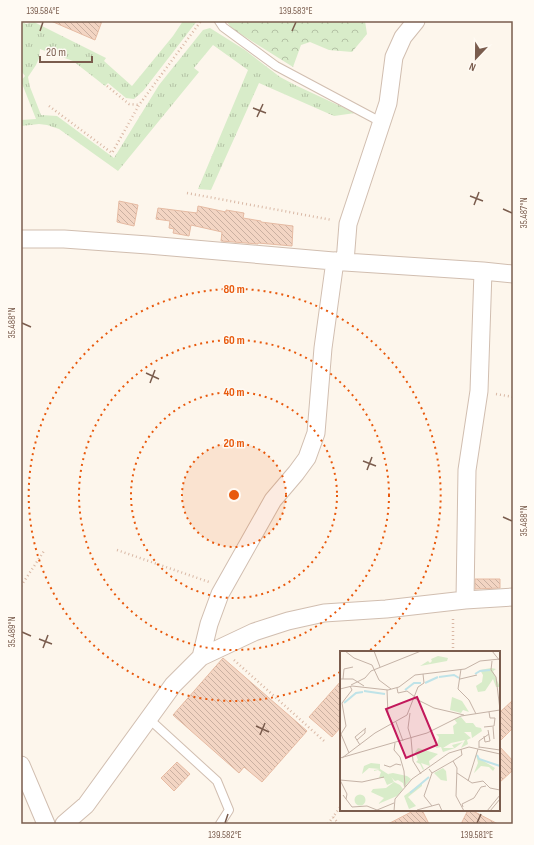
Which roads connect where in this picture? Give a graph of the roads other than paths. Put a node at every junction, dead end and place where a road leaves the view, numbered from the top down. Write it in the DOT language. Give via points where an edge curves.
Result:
graph roads {
  1 [pos="219,21"];
  2 [pos="416,21"];
  3 [pos="381,122"];
  4 [pos="21,239"];
  5 [pos="340,262"];
  6 [pos="483,271"];
  7 [pos="513,274"];
  8 [pos="513,597"];
  9 [pos="459,606"];
  10 [pos="201,657"];
  11 [pos="148,718"];
  12 [pos="21,765"];
  13 [pos="46,824"];
  14 [pos="64,824"];
  15 [pos="220,824"];
  1 -- 3 [label="lane" via="223,27 276,66"];
  2 -- 3 [label="street" via="403,37 394,57 388,103"];
  3 -- 5 [label="street" via="348,224"];
  4 -- 5 [label="street" via="140,244"];
  5 -- 6 [label="street"];
  5 -- 10 [label="street" via="323,348 316,433 307,458 273,500 220,594"];
  6 -- 7 [label="street"];
  6 -- 9 [label="street" via="478,391 467,470"];
  8 -- 9 [label="street"];
  9 -- 10 [label="street" via="324,613 254,632"];
  10 -- 11 [label="street" via="173,685"];
  11 -- 14 [label="street" via="86,805"];
  11 -- 15 [label="lane" via="217,781 229,810"];
  12 -- 13 [label="street"];
}
